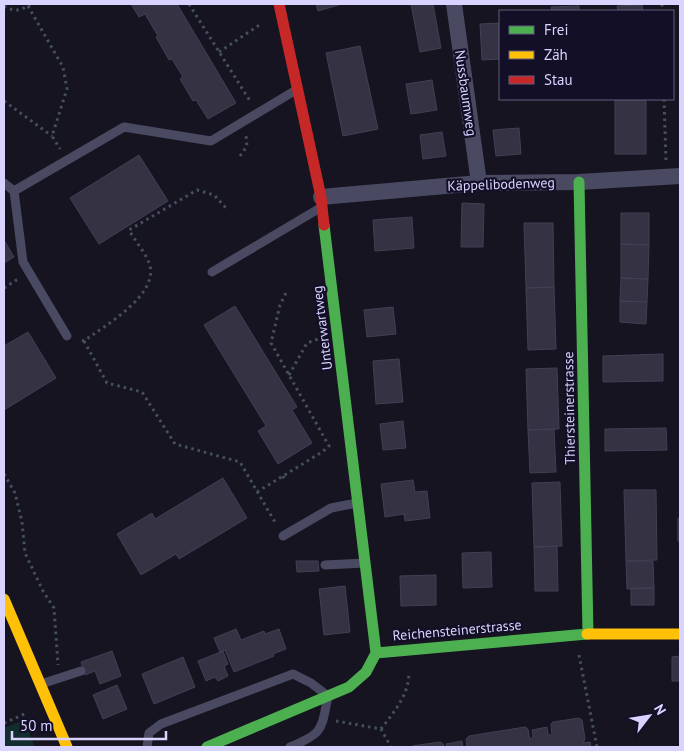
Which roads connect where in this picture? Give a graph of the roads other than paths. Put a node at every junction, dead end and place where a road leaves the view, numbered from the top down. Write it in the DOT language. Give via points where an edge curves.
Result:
graph roads {
  1 [pos="454,4"];
  2 [pos="280,8"];
  3 [pos="298,88"];
  4 [pos="673,176"];
  5 [pos="579,182"];
  6 [pos="4,183"];
  7 [pos="479,183"];
  8 [pos="14,192"];
  9 [pos="322,202"];
  10 [pos="212,272"];
  11 [pos="67,336"];
  12 [pos="357,503"];
  13 [pos="283,536"];
  14 [pos="365,563"];
  15 [pos="325,565"];
  16 [pos="4,599"];
  17 [pos="588,634"];
  18 [pos="680,634"];
  19 [pos="376,653"];
  20 [pos="81,671"];
  21 [pos="40,684"];
  22 [pos="328,696"];
  23 [pos="67,747"];
  24 [pos="147,747"];
  25 [pos="207,747"];
  26 [pos="290,747"];
  1 -- 7 [label="street, Nussbaumweg"];
  2 -- 3 [label="street, Unterwartweg"];
  3 -- 8 [label="lane" via="211,141 124,127"];
  3 -- 9 [label="street, Unterwartweg"];
  4 -- 5 [label="street, Käppelibodenweg"];
  5 -- 7 [label="street, Käppelibodenweg"];
  5 -- 17 [label="street, Thiersteinerstrasse"];
  6 -- 8 [label="lane"];
  7 -- 9 [label="street, Käppelibodenweg"];
  8 -- 11 [label="lane" via="23,262"];
  9 -- 10 [label="lane"];
  9 -- 12 [label="street, Unterwartweg"];
  12 -- 13 [label="lane" via="331,508"];
  12 -- 14 [label="street, Unterwartweg"];
  14 -- 15 [label="lane"];
  14 -- 19 [label="street, Unterwartweg"];
  16 -- 21 [label="street"];
  17 -- 18 [label="street, Reichensteinerstrasse"];
  17 -- 19 [label="street, Reichensteinerstrasse"];
  19 -- 22 [label="street, Reichensteinerstrasse" via="363,677"];
  20 -- 21 [label="lane"];
  21 -- 23 [label="street"];
  22 -- 24 [label="lane" via="293,674 161,724 149,734"];
  22 -- 25 [label="street, Reichensteinerstrasse"];
  22 -- 26 [label="lane" via="322,727 311,738"];
}
